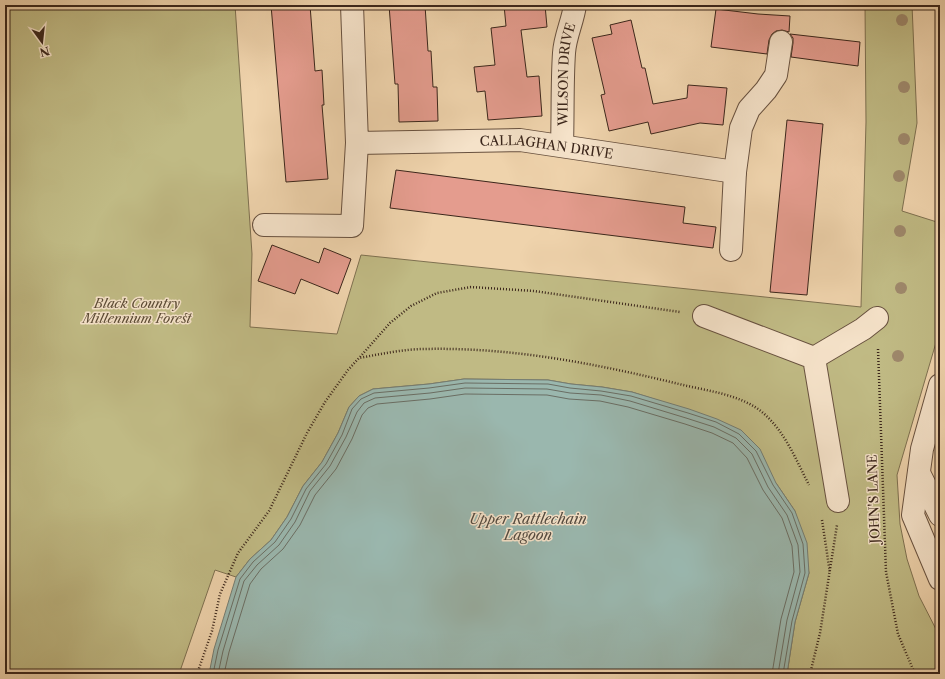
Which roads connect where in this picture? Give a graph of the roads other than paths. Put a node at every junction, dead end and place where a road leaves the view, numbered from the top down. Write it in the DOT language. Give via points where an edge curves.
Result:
graph roads {
  1 [pos="352,5"];
  2 [pos="575,5"];
  3 [pos="781,42"];
  4 [pos="357,143"];
  5 [pos="562,145"];
  6 [pos="735,172"];
  7 [pos="264,225"];
  8 [pos="731,250"];
  9 [pos="704,316"];
  10 [pos="877,318"];
  11 [pos="814,358"];
  12 [pos="940,385"];
  13 [pos="919,473"];
  14 [pos="838,501"];
  15 [pos="940,514"];
  16 [pos="940,578"];
  1 -- 4 [label="street"];
  2 -- 5 [label="street, WILSON DRIVE" via="564,52"];
  3 -- 6 [label="street" via="776,75 749,109 741,128"];
  4 -- 5 [label="street, CALLAGHAN DRIVE" via="520,140"];
  4 -- 7 [label="street" via="352,226"];
  5 -- 6 [label="street, CALLAGHAN DRIVE"];
  6 -- 8 [label="street"];
  9 -- 11 [label="street"];
  10 -- 11 [label="street"];
  11 -- 14 [label="street"];
  12 -- 13 [label="street" via="922,449"];
  13 -- 15 [label="street"];
  13 -- 16 [label="street" via="913,515"];
}
